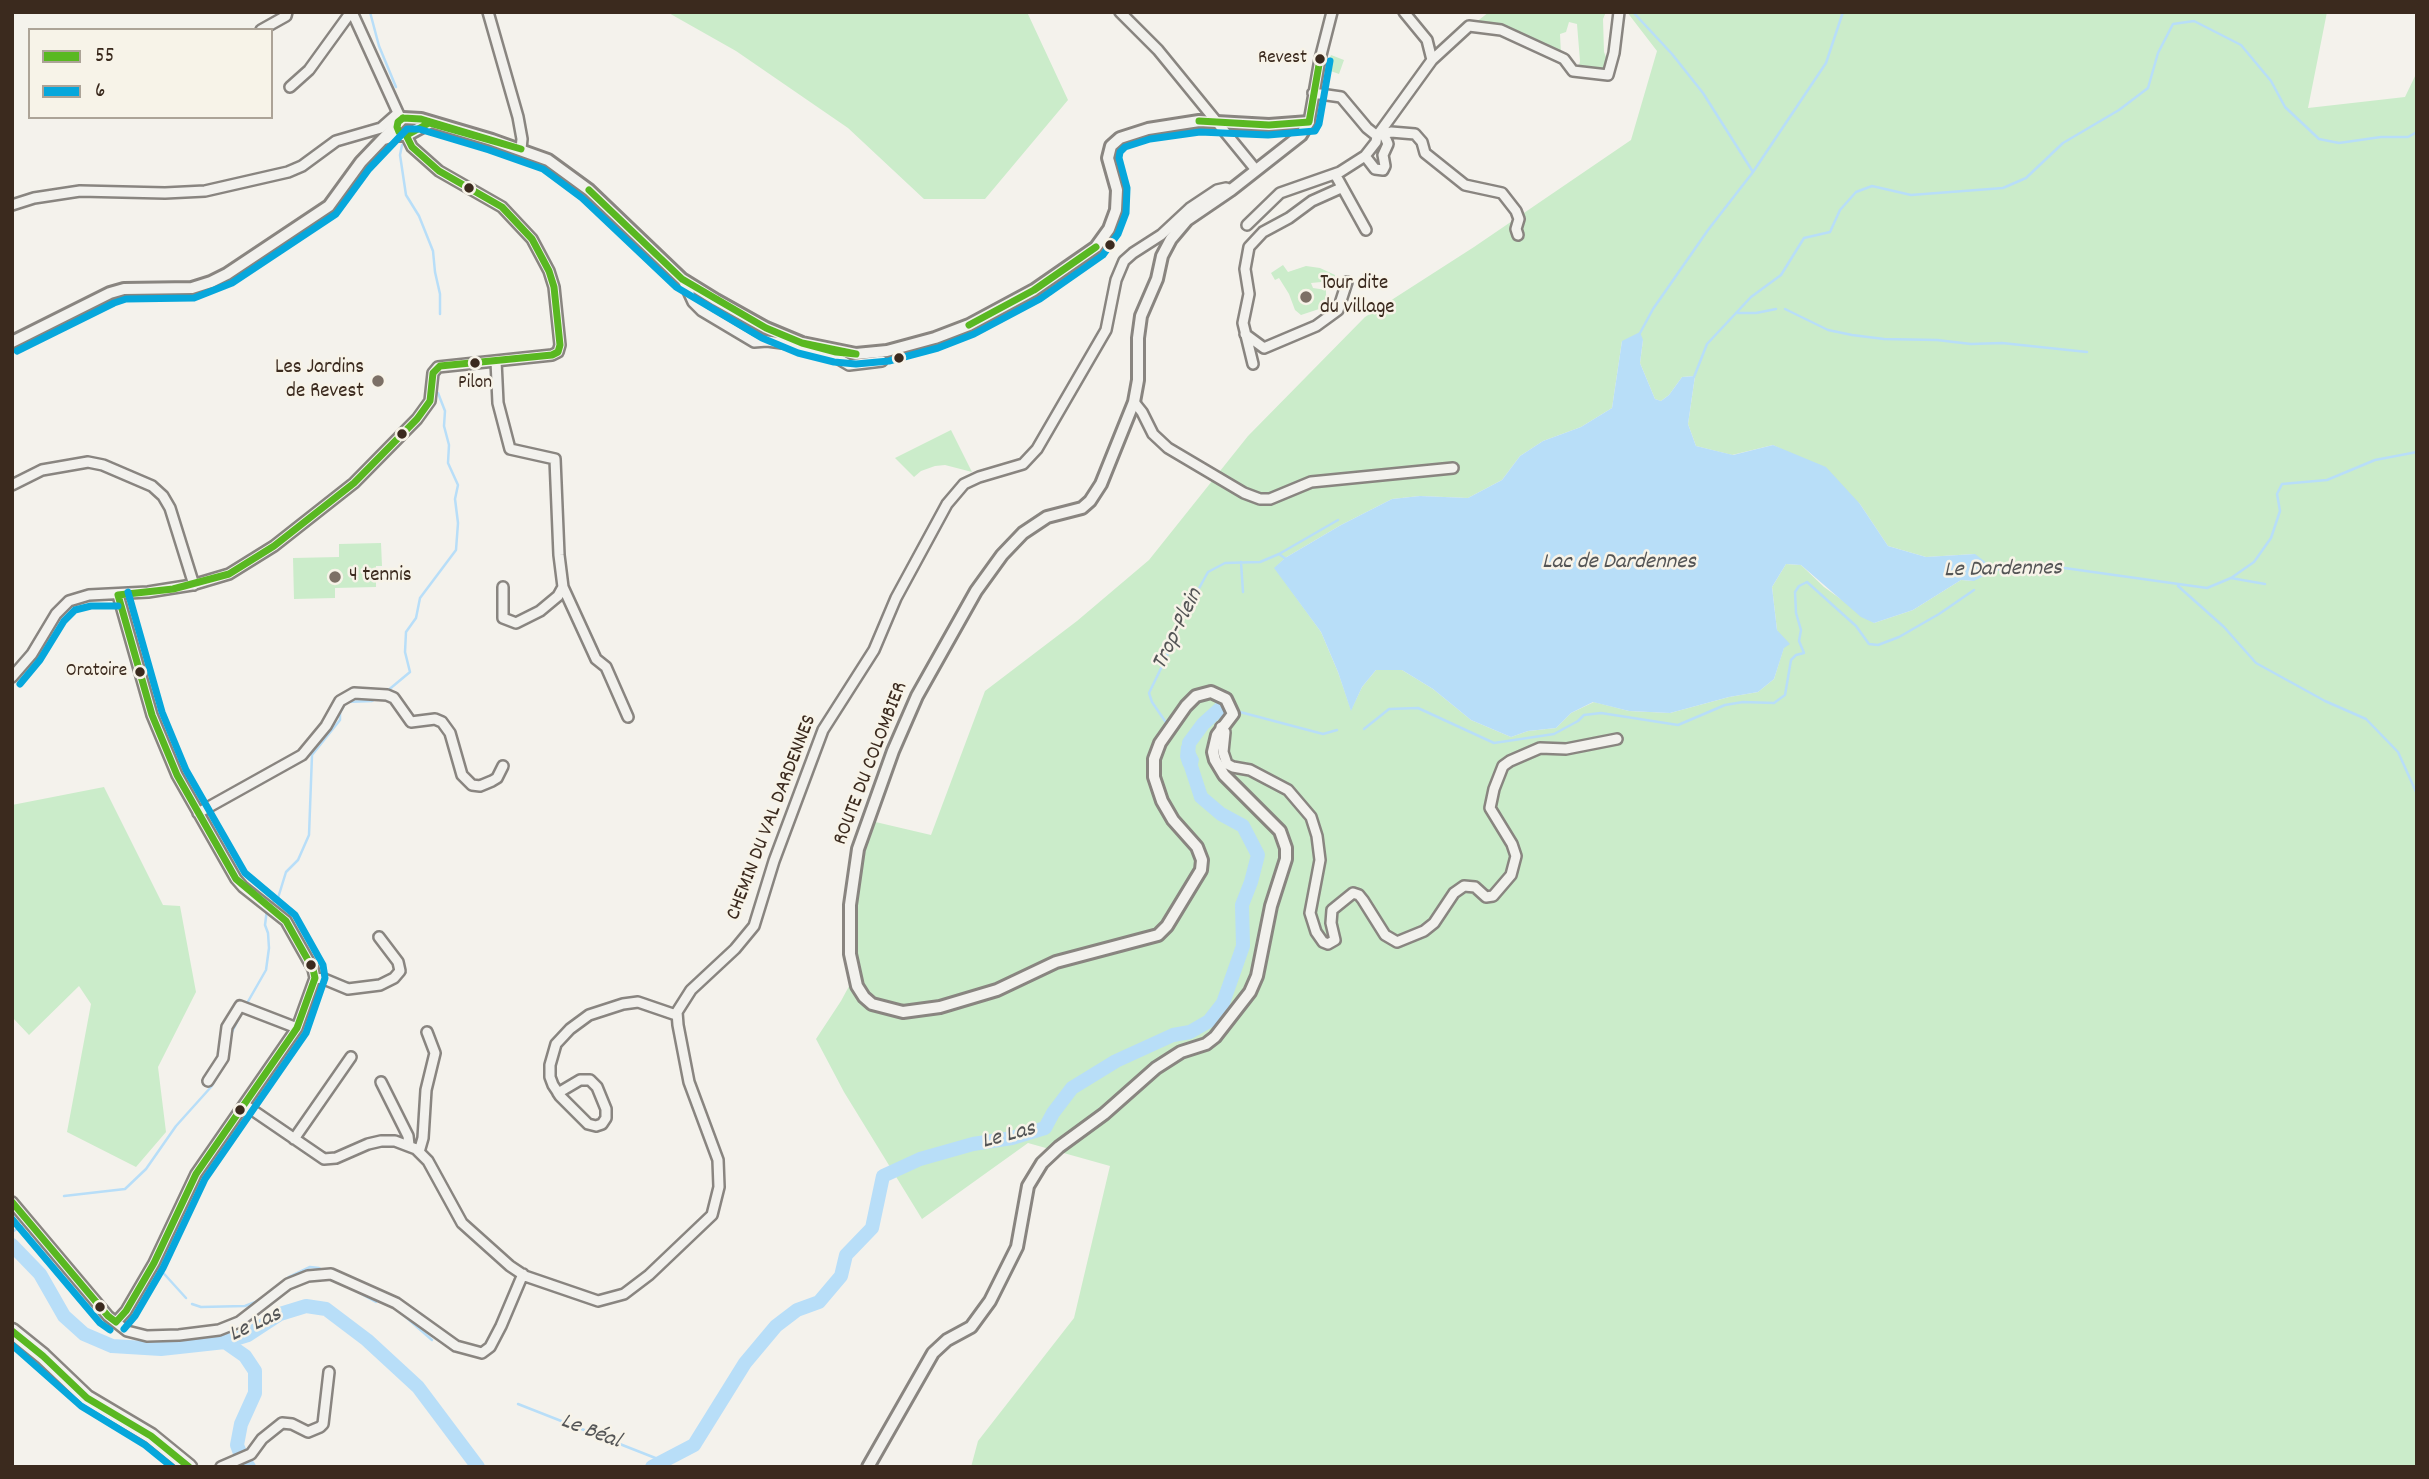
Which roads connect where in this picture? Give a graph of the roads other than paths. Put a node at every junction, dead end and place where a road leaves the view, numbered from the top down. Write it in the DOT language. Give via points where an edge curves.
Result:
graph roads {
  1 [pos="287,12"];
  2 [pos="351,12"];
  3 [pos="488,12"];
  4 [pos="1120,12"];
  5 [pos="1332,12"];
  6 [pos="1404,12"];
  7 [pos="1619,12"];
  8 [pos="265,28"];
  9 [pos="1432,60"];
  10 [pos="290,87"];
  11 [pos="1313,93"];
  12 [pos="1309,122"];
  13 [pos="1219,123"];
  14 [pos="404,125"];
  15 [pos="1379,135"];
  16 [pos="521,149"];
  17 [pos="1365,156"];
  18 [pos="1256,170"];
  19 [pos="1335,174"];
  20 [pos="1341,188"];
  21 [pos="1231,190"];
  22 [pos="12,205"];
  23 [pos="1247,225"];
  24 [pos="1366,230"];
  25 [pos="1518,234"];
  26 [pos="682,278"];
  27 [pos="1347,282"];
  28 [pos="1245,334"];
  29 [pos="12,342"];
  30 [pos="836,355"];
  31 [pos="496,361"];
  32 [pos="882,361"];
  33 [pos="1253,364"];
  34 [pos="1133,402"];
  35 [pos="1453,468"];
  36 [pos="12,485"];
  37 [pos="194,585"];
  38 [pos="503,587"];
  39 [pos="563,587"];
  40 [pos="118,595"];
  41 [pos="12,677"];
  42 [pos="628,717"];
  43 [pos="1222,727"];
  44 [pos="1617,739"];
  45 [pos="503,766"];
  46 [pos="198,813"];
  47 [pos="379,937"];
  48 [pos="315,978"];
  49 [pos="676,1015"];
  50 [pos="297,1028"];
  51 [pos="427,1032"];
  52 [pos="351,1057"];
  53 [pos="208,1081"];
  54 [pos="381,1082"];
  55 [pos="558,1093"];
  56 [pos="245,1104"];
  57 [pos="294,1139"];
  58 [pos="408,1145"];
  59 [pos="419,1152"];
  60 [pos="12,1202"];
  61 [pos="523,1275"];
  62 [pos="116,1322"];
  63 [pos="12,1331"];
  64 [pos="329,1372"];
  65 [pos="189,1467"];
  66 [pos="221,1467"];
  67 [pos="868,1467"];
  1 -- 8 [label="street"];
  2 -- 10 [label="street" via="309,70"];
  2 -- 14 [label="street"];
  3 -- 16 [label="street" via="518,117"];
  4 -- 13 [label="street"];
  5 -- 11 [label="street"];
  6 -- 9 [label="street" via="1427,40"];
  7 -- 9 [label="street" via="1608,75 1573,71 1564,59 1501,30 1469,26"];
  9 -- 15 [label="street"];
  11 -- 12 [label="street"];
  11 -- 15 [label="street" via="1341,96 1367,128"];
  12 -- 13 [label="street"];
  12 -- 18 [label="street, ROUTE DU COLOMBIER" via="1301,135"];
  13 -- 18 [label="street"];
  13 -- 30 [label="street" via="1199,121 1148,129 1115,141 1108,158 1117,200 1109,229 1096,247 1034,290 935,338 872,353"];
  14 -- 16 [label="street" via="421,119"];
  14 -- 22 [label="street" via="336,141 288,172 205,191 80,191"];
  14 -- 29 [label="street" via="361,162 329,206 227,274 191,288 110,293"];
  14 -- 31 [label="street" via="412,147 439,171 511,215 532,239 548,271 560,349 552,355"];
  15 -- 17 [label="street"];
  15 -- 17 [label="street" via="1388,144 1385,166 1376,169"];
  15 -- 25 [label="street" via="1415,134 1424,153 1465,185 1502,194 1516,211"];
  16 -- 26 [label="street" via="548,160 589,190"];
  17 -- 19 [label="street"];
  18 -- 21 [label="street, ROUTE DU COLOMBIER"];
  19 -- 20 [label="street"];
  19 -- 23 [label="street" via="1280,193"];
  20 -- 24 [label="street"];
  20 -- 28 [label="street" via="1263,232 1249,247"];
  21 -- 34 [label="street, ROUTE DU COLOMBIER" via="1184,223 1165,250 1141,316"];
  21 -- 49 [label="street, CHEMIN DU VAL DARDENNES" via="1217,190 1127,257 1116,280 1106,330 1034,454 1023,464 971,480 947,503 874,650 822,730 754,926 691,990"];
  26 -- 30 [label="street" via="766,328"];
  26 -- 30 [label="street" via="702,311 754,342 790,344"];
  27 -- 28 [label="street" via="1338,310 1306,331 1264,348"];
  28 -- 33 [label="street"];
  30 -- 32 [label="street" via="849,365"];
  31 -- 37 [label="street" via="438,367 427,406 354,483 242,568"];
  31 -- 39 [label="street" via="498,402 510,449 555,459"];
  34 -- 35 [label="street" via="1156,439 1168,449 1260,499 1311,482"];
  34 -- 43 [label="street, ROUTE DU COLOMBIER" via="1095,495 1082,508 1034,524 1002,555 971,600 905,723 869,814 853,871 850,954 853,975 864,997 878,1007 903,1012 940,1007 997,990 1056,961 1161,932 1201,870 1202,860 1197,846 1162,801 1154,759 1160,743 1191,701 1204,693 1221,695 1232,708 1232,717"];
  36 -- 37 [label="street" via="42,470 88,462 152,486 170,508"];
  37 -- 40 [label="street"];
  38 -- 39 [label="street" via="503,618 516,623 540,611"];
  39 -- 42 [label="street"];
  40 -- 41 [label="street" via="89,595 61,607"];
  40 -- 46 [label="street" via="152,715"];
  43 -- 44 [label="street" via="1227,764 1288,789 1311,817 1320,860 1310,913 1316,932 1328,944 1335,940 1332,910 1353,893 1363,900 1385,936 1397,942 1434,923 1464,886 1493,896 1511,875 1516,856 1490,808 1503,766 1540,748 1566,749"];
  43 -- 67 [label="street" via="1214,747 1217,764 1280,831 1286,848 1253,987 1215,1037 1156,1068 1042,1163 1028,1186 1017,1247 990,1301 971,1327 933,1353"];
  45 -- 46 [label="street" via="497,778 472,785 462,775 447,727 435,719 411,722 398,702 383,694 354,693 336,706 302,755"];
  46 -- 48 [label="street" via="239,883 286,921"];
  47 -- 48 [label="street" via="398,962 400,971 394,978 380,985 348,989"];
  48 -- 50 [label="street"];
  49 -- 55 [label="street" via="638,1002 602,1010 570,1028 553,1048 550,1077"];
  49 -- 61 [label="street" via="689,1082 718,1160 719,1187 712,1215 637,1286 612,1299 591,1300"];
  50 -- 53 [label="street" via="240,1006 227,1027 223,1058"];
  50 -- 56 [label="street"];
  51 -- 59 [label="street" via="435,1053"];
  52 -- 57 [label="street"];
  54 -- 58 [label="street" via="408,1136"];
  55 -- 55 [label="street" via="580,1080 590,1080 606,1109 604,1122 587,1124"];
  56 -- 57 [label="street"];
  56 -- 62 [label="street" via="196,1174 155,1263"];
  57 -- 58 [label="street" via="328,1159 375,1142"];
  58 -- 59 [label="street"];
  59 -- 61 [label="street" via="462,1223"];
  60 -- 62 [label="street"];
  61 -- 62 [label="street" via="502,1326 490,1347 479,1353 447,1340 396,1303 328,1274 288,1284 239,1322 219,1330 147,1336 127,1331"];
  63 -- 65 [label="main road" via="87,1398 151,1436"];
  64 -- 66 [label="street" via="320,1427 308,1432 282,1423 255,1451"];
}
